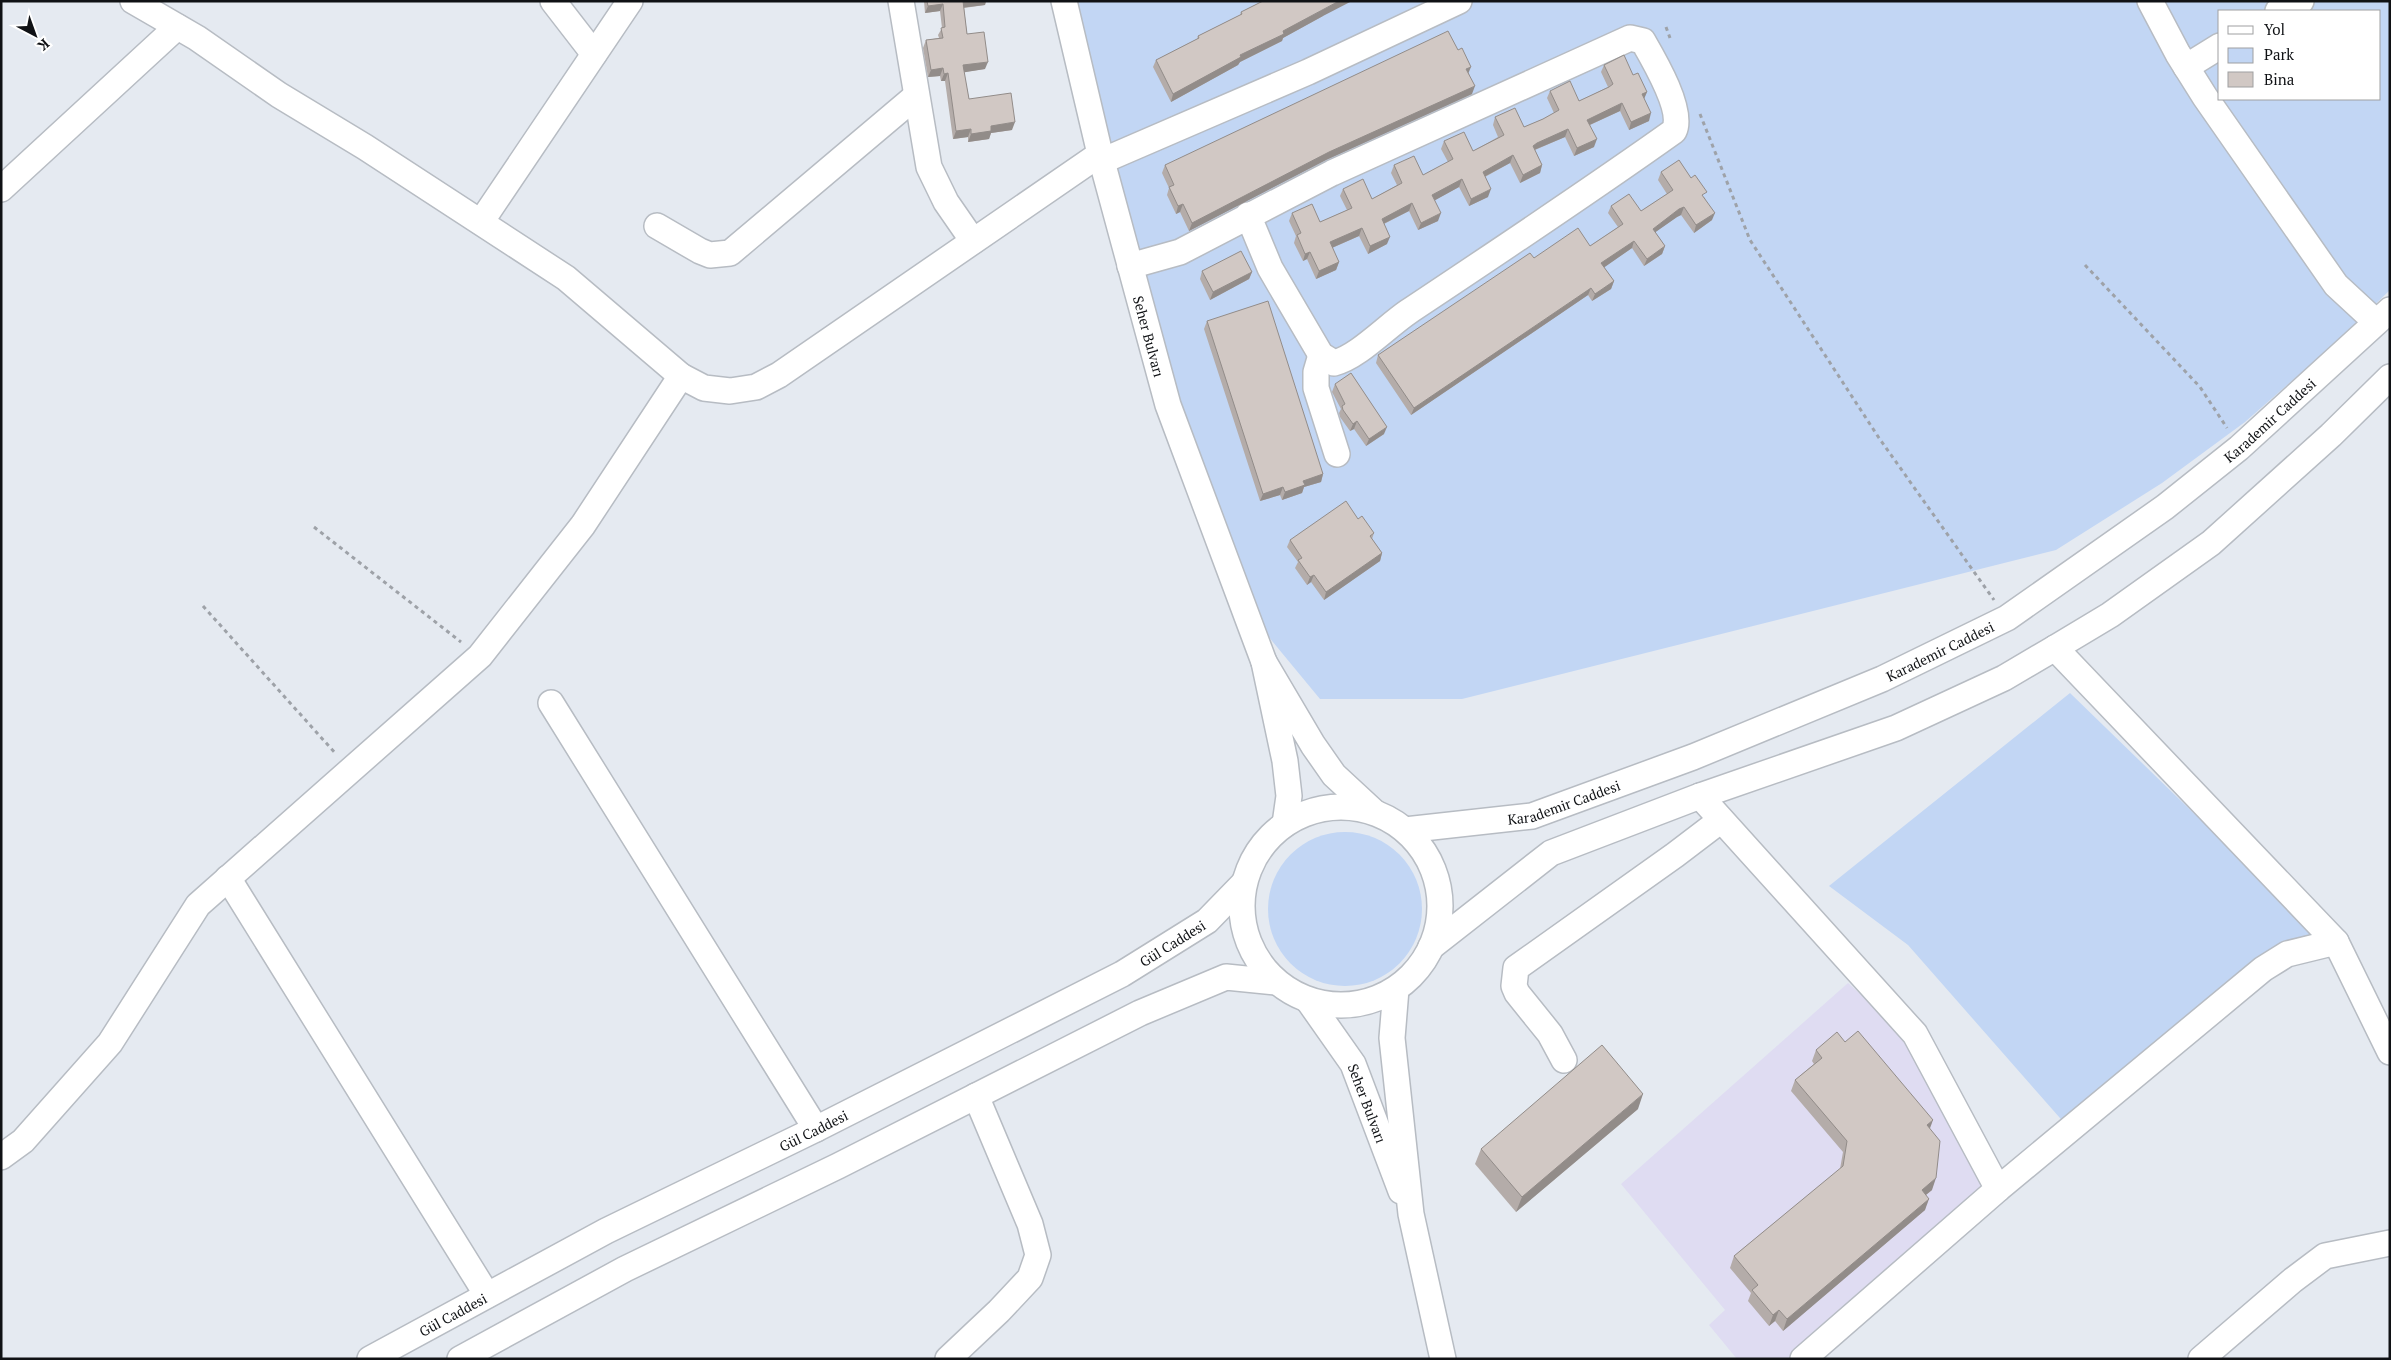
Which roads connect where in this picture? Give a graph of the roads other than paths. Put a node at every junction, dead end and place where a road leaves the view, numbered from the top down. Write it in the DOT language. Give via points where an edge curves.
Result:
graph roads {
  1 [pos="133,1"];
  2 [pos="553,1"];
  3 [pos="630,1"];
  4 [pos="901,1"];
  5 [pos="1064,1"];
  6 [pos="1459,1"];
  7 [pos="2150,1"];
  8 [pos="2301,1"];
  9 [pos="2280,10"];
  10 [pos="177,27"];
  11 [pos="2218,47"];
  12 [pos="594,54"];
  13 [pos="2186,67"];
  14 [pos="916,96"];
  15 [pos="1101,157"];
  16 [pos="1,189"];
  17 [pos="1248,215"];
  18 [pos="481,222"];
  19 [pos="657,226"];
  20 [pos="973,241"];
  21 [pos="1130,266"];
  22 [pos="2383,316"];
  23 [pos="1321,355"];
  24 [pos="681,376"];
  25 [pos="2390,377"];
  26 [pos="1337,454"];
  27 [pos="2055,648"];
  28 [pos="1264,662"];
  29 [pos="551,703"];
  30 [pos="1700,796"];
  31 [pos="1374,812"];
  32 [pos="1721,820"];
  33 [pos="1286,824"];
  34 [pos="1405,830"];
  35 [pos="228,878"];
  36 [pos="1244,883"];
  37 [pos="2336,942"];
  38 [pos="1431,947"];
  39 [pos="1276,982"];
  40 [pos="1396,989"];
  41 [pos="1308,1000"];
  42 [pos="2390,1052"];
  43 [pos="1564,1060"];
  44 [pos="976,1096"];
  45 [pos="816,1129"];
  46 [pos="1,1157"];
  47 [pos="1998,1189"];
  48 [pos="1411,1214"];
  49 [pos="2390,1243"];
  50 [pos="487,1295"];
  51 [pos="370,1359"];
  52 [pos="460,1359"];
  53 [pos="948,1359"];
  54 [pos="1443,1359"];
  55 [pos="1802,1359"];
  56 [pos="2201,1359"];
  1 -- 10 [label="street"];
  2 -- 12 [label="street"];
  3 -- 12 [label="street"];
  4 -- 14 [label="street"];
  5 -- 15 [label="street, Seher Bulvarı"];
  6 -- 15 [label="street" via="1308,72"];
  7 -- 13 [label="street"];
  8 -- 9 [label="street"];
  10 -- 16 [label="street"];
  10 -- 18 [label="street"];
  11 -- 13 [label="street"];
  12 -- 18 [label="street"];
  13 -- 22 [label="street" via="2336,285"];
  14 -- 19 [label="street" via="730,253 710,255"];
  14 -- 20 [label="street" via="929,167 946,202"];
  15 -- 20 [label="street"];
  15 -- 21 [label="street, Seher Bulvarı"];
  17 -- 21 [label="street" via="1180,252"];
  17 -- 23 [label="street" via="1270,268"];
  17 -- 23 [label="street" via="1332,173 1630,38 1640,39 1653,58 1678,118 1674,131 1599,185 1390,324 1353,353 1334,363"];
  18 -- 24 [label="street" via="566,278"];
  20 -- 24 [label="street" via="779,375 756,387 730,391 704,388"];
  21 -- 28 [label="street, Seher Bulvarı" via="1168,405"];
  22 -- 34 [label="street, Karademir Caddesi" via="2240,448 2165,507 2007,618 1873,683 1693,757 1532,816"];
  23 -- 26 [label="street" via="1316,388"];
  24 -- 35 [label="street" via="584,525 480,656"];
  25 -- 27 [label="street" via="2211,543 2110,615"];
  27 -- 30 [label="street" via="2004,678 1896,728"];
  27 -- 37 [label="street"];
  28 -- 31 [label="street, Seher Bulvarı" via="1334,775"];
  28 -- 33 [label="street, Seher Bulvarı" via="1285,761 1289,796"];
  29 -- 45 [label="street"];
  30 -- 32 [label="street"];
  30 -- 38 [label="street" via="1551,853"];
  31 -- 33 [label="street" via="1356,808 1319,809"];
  31 -- 34 [label="street"];
  32 -- 43 [label="street" via="1516,968 1514,986 1550,1034"];
  32 -- 47 [label="street" via="1915,1034"];
  33 -- 36 [label="street" via="1259,850"];
  34 -- 38 [label="street" via="1428,859 1438,884 1440,912"];
  35 -- 46 [label="street" via="198,905 110,1043 23,1141"];
  35 -- 50 [label="street"];
  36 -- 39 [label="street" via="1242,919 1246,937 1253,954"];
  36 -- 45 [label="street, Gül Caddesi" via="1207,922 1122,974"];
  37 -- 42 [label="street"];
  37 -- 47 [label="street" via="2287,954 2264,969"];
  38 -- 40 [label="street" via="1422,963"];
  39 -- 41 [label="street"];
  39 -- 44 [label="street" via="1226,977 1140,1013"];
  40 -- 41 [label="street" via="1380,997 1344,1006"];
  40 -- 48 [label="street, Seher Bulvarı" via="1392,1038"];
  41 -- 48 [label="street, Seher Bulvarı" via="1353,1064"];
  44 -- 52 [label="street" via="625,1269"];
  44 -- 53 [label="street" via="1030,1224 1038,1255 1030,1278"];
  45 -- 50 [label="street, Gül Caddesi" via="606,1231"];
  47 -- 55 [label="street"];
  48 -- 54 [label="street, Seher Bulvarı"];
  49 -- 56 [label="street" via="2325,1256"];
  50 -- 51 [label="street, Gül Caddesi"];
}
